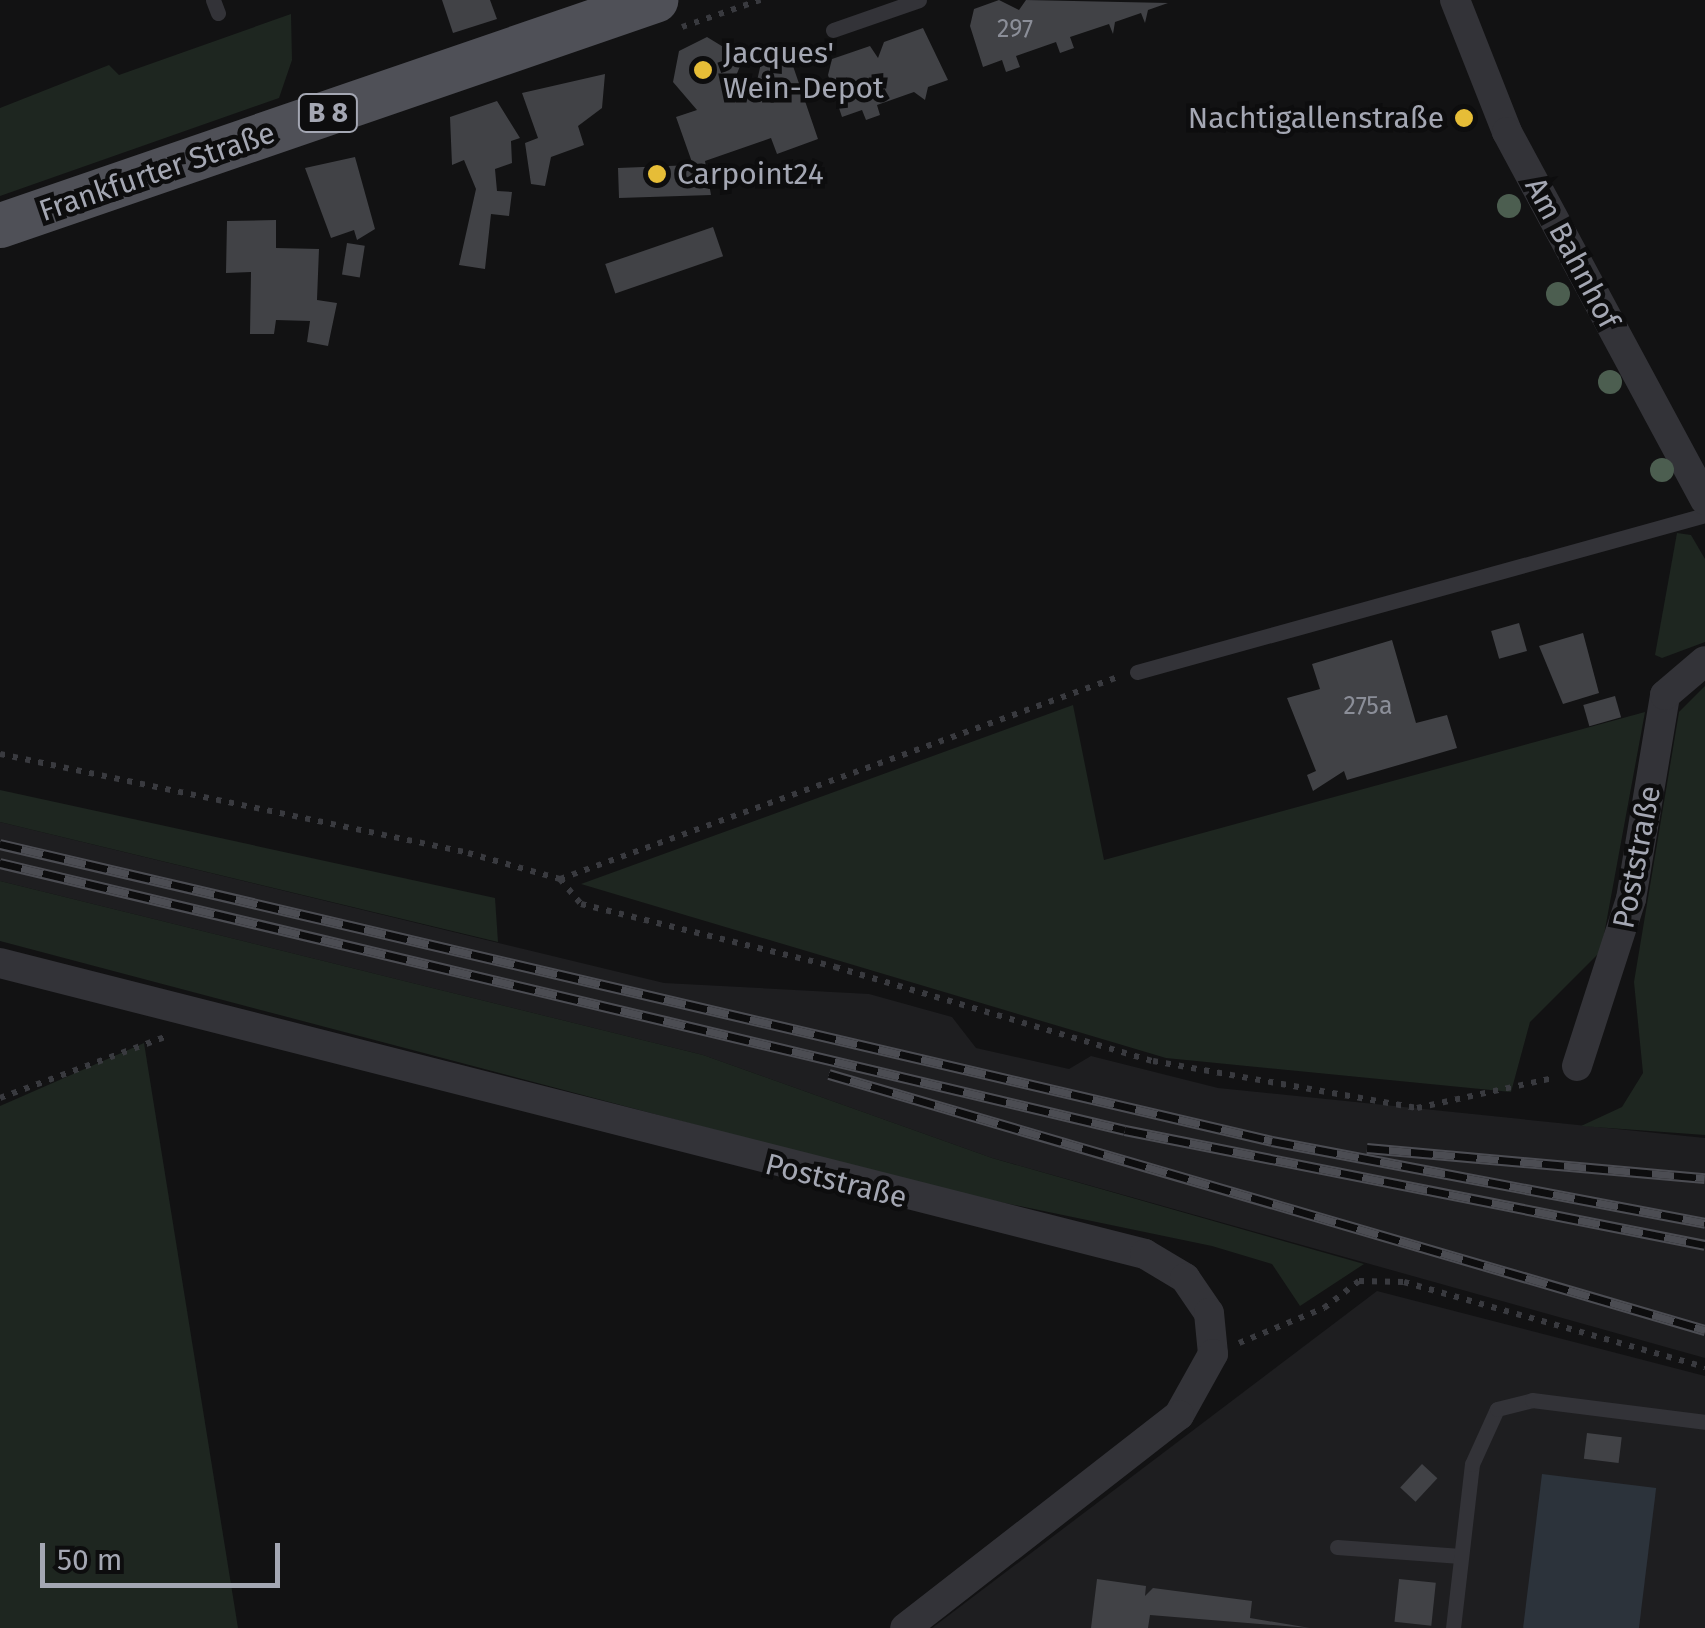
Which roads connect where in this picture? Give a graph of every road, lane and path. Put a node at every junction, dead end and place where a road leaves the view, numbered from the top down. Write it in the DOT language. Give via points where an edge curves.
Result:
graph roads {
  1 [pos="655,0"];
  2 [pos="919,0"];
  3 [pos="1454,0"];
  4 [pos="832,30"];
  5 [pos="0,225"];
  6 [pos="1705,500"];
  7 [pos="1705,516"];
  8 [pos="1705,661"];
  9 [pos="1137,672"];
  10 [pos="0,754"];
  11 [pos="560,879"];
  12 [pos="0,963"];
  13 [pos="192,1009"];
  14 [pos="1577,1066"];
  15 [pos="0,1098"];
  16 [pos="1212,1354"];
  17 [pos="1705,1367"];
  18 [pos="1705,1422"];
  19 [pos="1337,1547"];
  20 [pos="1461,1556"];
  21 [pos="906,1628"];
  22 [pos="1453,1628"];
  1 -- 5 [label="main road, Frankfurter Straße / B 8"];
  2 -- 4 [label="lane"];
  3 -- 6 [label="street, Am Bahnhof" via="1507,132"];
  7 -- 9 [label="lane"];
  8 -- 14 [label="street, Poststraße" via="1665,694 1632,899"];
  9 -- 11 [label="path" via="1044,698"];
  10 -- 11 [label="path"];
  11 -- 14 [label="path" via="581,904 835,966 1154,1062 1417,1108 1545,1083"];
  12 -- 13 [label="street, Poststraße"];
  13 -- 15 [label="path" via="167,1037"];
  13 -- 16 [label="street, Poststraße" via="857,1188 1145,1254 1185,1278 1209,1314"];
  16 -- 17 [label="path" via="1324,1308 1359,1281 1404,1282"];
  16 -- 21 [label="street" via="1179,1415 1122,1468"];
  18 -- 20 [label="lane" via="1532,1400 1497,1410 1472,1464"];
  19 -- 20 [label="lane"];
  20 -- 22 [label="lane"];
}
